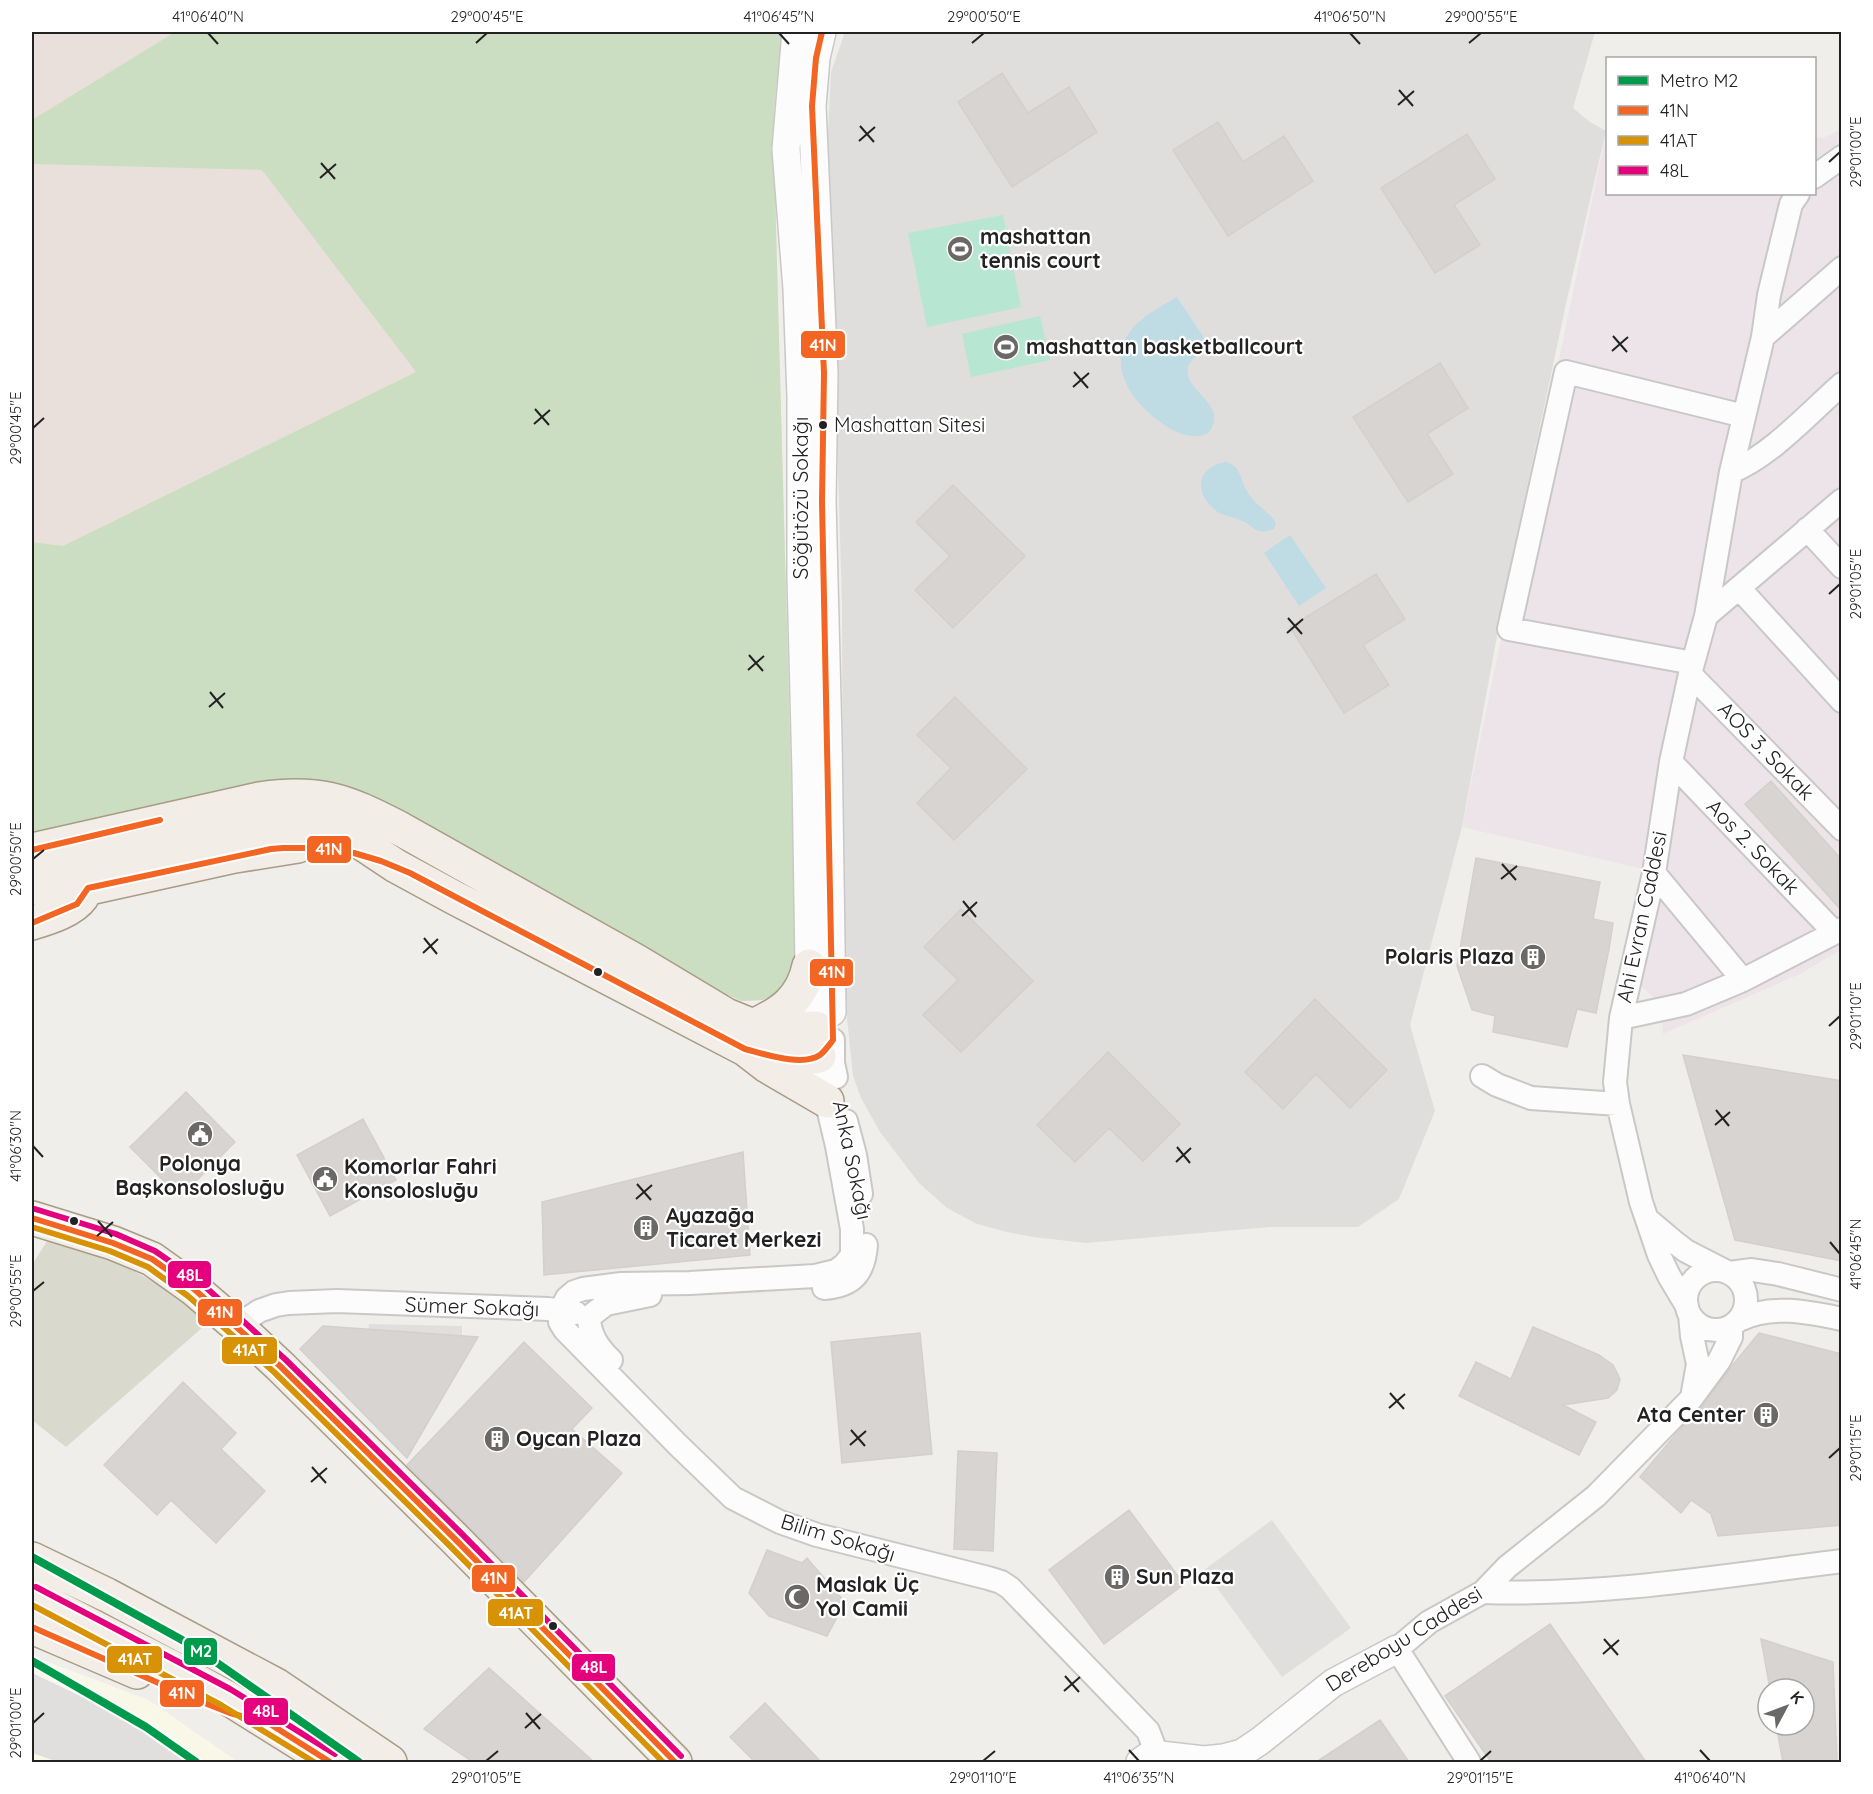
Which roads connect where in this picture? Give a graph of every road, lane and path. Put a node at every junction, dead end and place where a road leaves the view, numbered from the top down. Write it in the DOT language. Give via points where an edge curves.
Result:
graph roads {
  1 [pos="796,32"];
  2 [pos="822,32"];
  3 [pos="1842,157"];
  4 [pos="1816,176"];
  5 [pos="1797,195"];
  6 [pos="1842,268"];
  7 [pos="1763,337"];
  8 [pos="1842,384"];
  9 [pos="1744,416"];
  10 [pos="1731,472"];
  11 [pos="1842,500"];
  12 [pos="1807,529"];
  13 [pos="1842,567"];
  14 [pos="1739,588"];
  15 [pos="1706,616"];
  16 [pos="1691,668"];
  17 [pos="1842,701"];
  18 [pos="1671,762"];
  19 [pos="1842,829"];
  20 [pos="32,850"];
  21 [pos="396,866"];
  22 [pos="1654,873"];
  23 [pos="32,878"];
  24 [pos="88,888"];
  25 [pos="32,901"];
  26 [pos="32,923"];
  27 [pos="1838,930"];
  28 [pos="809,966"];
  29 [pos="1743,980"];
  30 [pos="1621,1018"];
  31 [pos="749,1037"];
  32 [pos="823,1041"];
  33 [pos="1482,1076"];
  34 [pos="827,1101"];
  35 [pos="1617,1104"];
  36 [pos="32,1218"];
  37 [pos="1647,1219"];
  38 [pos="850,1271"];
  39 [pos="1727,1272"];
  40 [pos="1842,1290"];
  41 [pos="561,1310"];
  42 [pos="1688,1310"];
  43 [pos="589,1317"];
  44 [pos="1842,1319"];
  45 [pos="1735,1324"];
  46 [pos="237,1326"];
  47 [pos="1690,1399"];
  48 [pos="32,1560"];
  49 [pos="1842,1561"];
  50 [pos="1484,1592"];
  51 [pos="32,1595"];
  52 [pos="32,1627"];
  53 [pos="1397,1649"];
  54 [pos="270,1724"];
  55 [pos="1144,1760"];
  56 [pos="1181,1760"];
  57 [pos="330,1762"];
  58 [pos="390,1762"];
  59 [pos="675,1762"];
  60 [pos="1257,1762"];
  61 [pos="1469,1762"];
  1 -- 28 [label="street, Söğütözü Sokağı" via="786,149 801,397"];
  2 -- 32 [label="street, Söğütözü Sokağı" via="812,106 824,373 822,501 831,995"];
  3 -- 4 [label="street"];
  5 -- 7 [label="street, Ahi Evran Caddesi" via="1782,236"];
  6 -- 7 [label="street"];
  7 -- 9 [label="street, Ahi Evran Caddesi"];
  8 -- 10 [label="street" via="1769,449"];
  9 -- 10 [label="street, Ahi Evran Caddesi"];
  9 -- 16 [label="street" via="1566,372 1509,629"];
  10 -- 15 [label="street, Ahi Evran Caddesi"];
  11 -- 12 [label="street"];
  12 -- 13 [label="street"];
  12 -- 14 [label="street"];
  14 -- 15 [label="street"];
  14 -- 17 [label="street"];
  15 -- 16 [label="street, Ahi Evran Caddesi"];
  16 -- 18 [label="street, Ahi Evran Caddesi"];
  16 -- 19 [label="street, AOS 3. Sokak"];
  18 -- 22 [label="street, Ahi Evran Caddesi"];
  18 -- 27 [label="street, Aos 2. Sokak"];
  20 -- 31 [label="main road" via="259,799 305,795 333,799 362,808 636,961 726,1015"];
  21 -- 23 [label="main road" via="343,833 290,825 219,835"];
  21 -- 24 [label="main road" via="365,855 298,846"];
  21 -- 31 [label="main road" via="566,954"];
  22 -- 29 [label="street"];
  22 -- 30 [label="street, Ahi Evran Caddesi"];
  24 -- 25 [label="main road"];
  24 -- 26 [label="main road" via="77,904"];
  27 -- 29 [label="street"];
  28 -- 31 [label="main road" via="795,998"];
  28 -- 32 [label="street, Söğütözü Sokağı"];
  29 -- 30 [label="street" via="1686,1004"];
  30 -- 35 [label="street, Ahi Evran Caddesi" via="1615,1082"];
  31 -- 32 [label="main road" via="779,1029"];
  31 -- 34 [label="main road" via="767,1066"];
  32 -- 34 [label="street, Anka Sokağı"];
  32 -- 38 [label="street, Anka Sokağı" via="833,1063 855,1155 867,1234 865,1260"];
  33 -- 35 [label="street" via="1531,1098"];
  34 -- 38 [label="street, Anka Sokağı" via="852,1229"];
  35 -- 37 [label="street, Ahi Evran Caddesi"];
  36 -- 46 [label="main road" via="152,1259"];
  37 -- 39 [label="street" via="1686,1251"];
  37 -- 42 [label="street, Ahi Evran Caddesi" via="1659,1255"];
  38 -- 41 [label="street, Sümer Sokağı" via="583,1289 567,1298"];
  38 -- 43 [label="street" via="832,1287 645,1296 606,1304"];
  39 -- 40 [label="street" via="1778,1274"];
  39 -- 42 [label="street" via="1704,1272 1696,1278 1686,1296"];
  39 -- 45 [label="street" via="1738,1278 1746,1294 1747,1304"];
  41 -- 43 [label="street"];
  41 -- 46 [label="street, Sümer Sokağı" via="337,1301 289,1303 259,1311"];
  41 -- 55 [label="street, Bilim Sokağı" via="560,1322 565,1330 733,1498 780,1522 817,1535 988,1578 1010,1588 1148,1731 1152,1753"];
  42 -- 45 [label="street" via="1704,1328 1722,1330"];
  42 -- 47 [label="street" via="1698,1364"];
  43 -- 56 [label="street, Bilim Sokağı" via="589,1330 607,1356 741,1488 813,1521 1009,1576 1143,1710"];
  44 -- 45 [label="street" via="1774,1311 1754,1313"];
  45 -- 47 [label="street, Dereboyu Caddesi" via="1719,1361"];
  46 -- 59 [label="main road"];
  47 -- 50 [label="street, Dereboyu Caddesi" via="1596,1496 1507,1567"];
  48 -- 58 [label="main road" via="107,1595 258,1676"];
  49 -- 50 [label="street" via="1728,1577 1578,1590"];
  50 -- 53 [label="street, Dereboyu Caddesi" via="1429,1622"];
  51 -- 54 [label="main road" via="173,1668"];
  52 -- 54 [label="main road" via="198,1700"];
  53 -- 56 [label="street, Dereboyu Caddesi" via="1333,1683 1242,1753"];
  53 -- 60 [label="street" via="1385,1665"];
  53 -- 61 [label="street"];
  54 -- 57 [label="main road"];
  55 -- 56 [label="street, Dereboyu Caddesi" via="1170,1755"];
}
